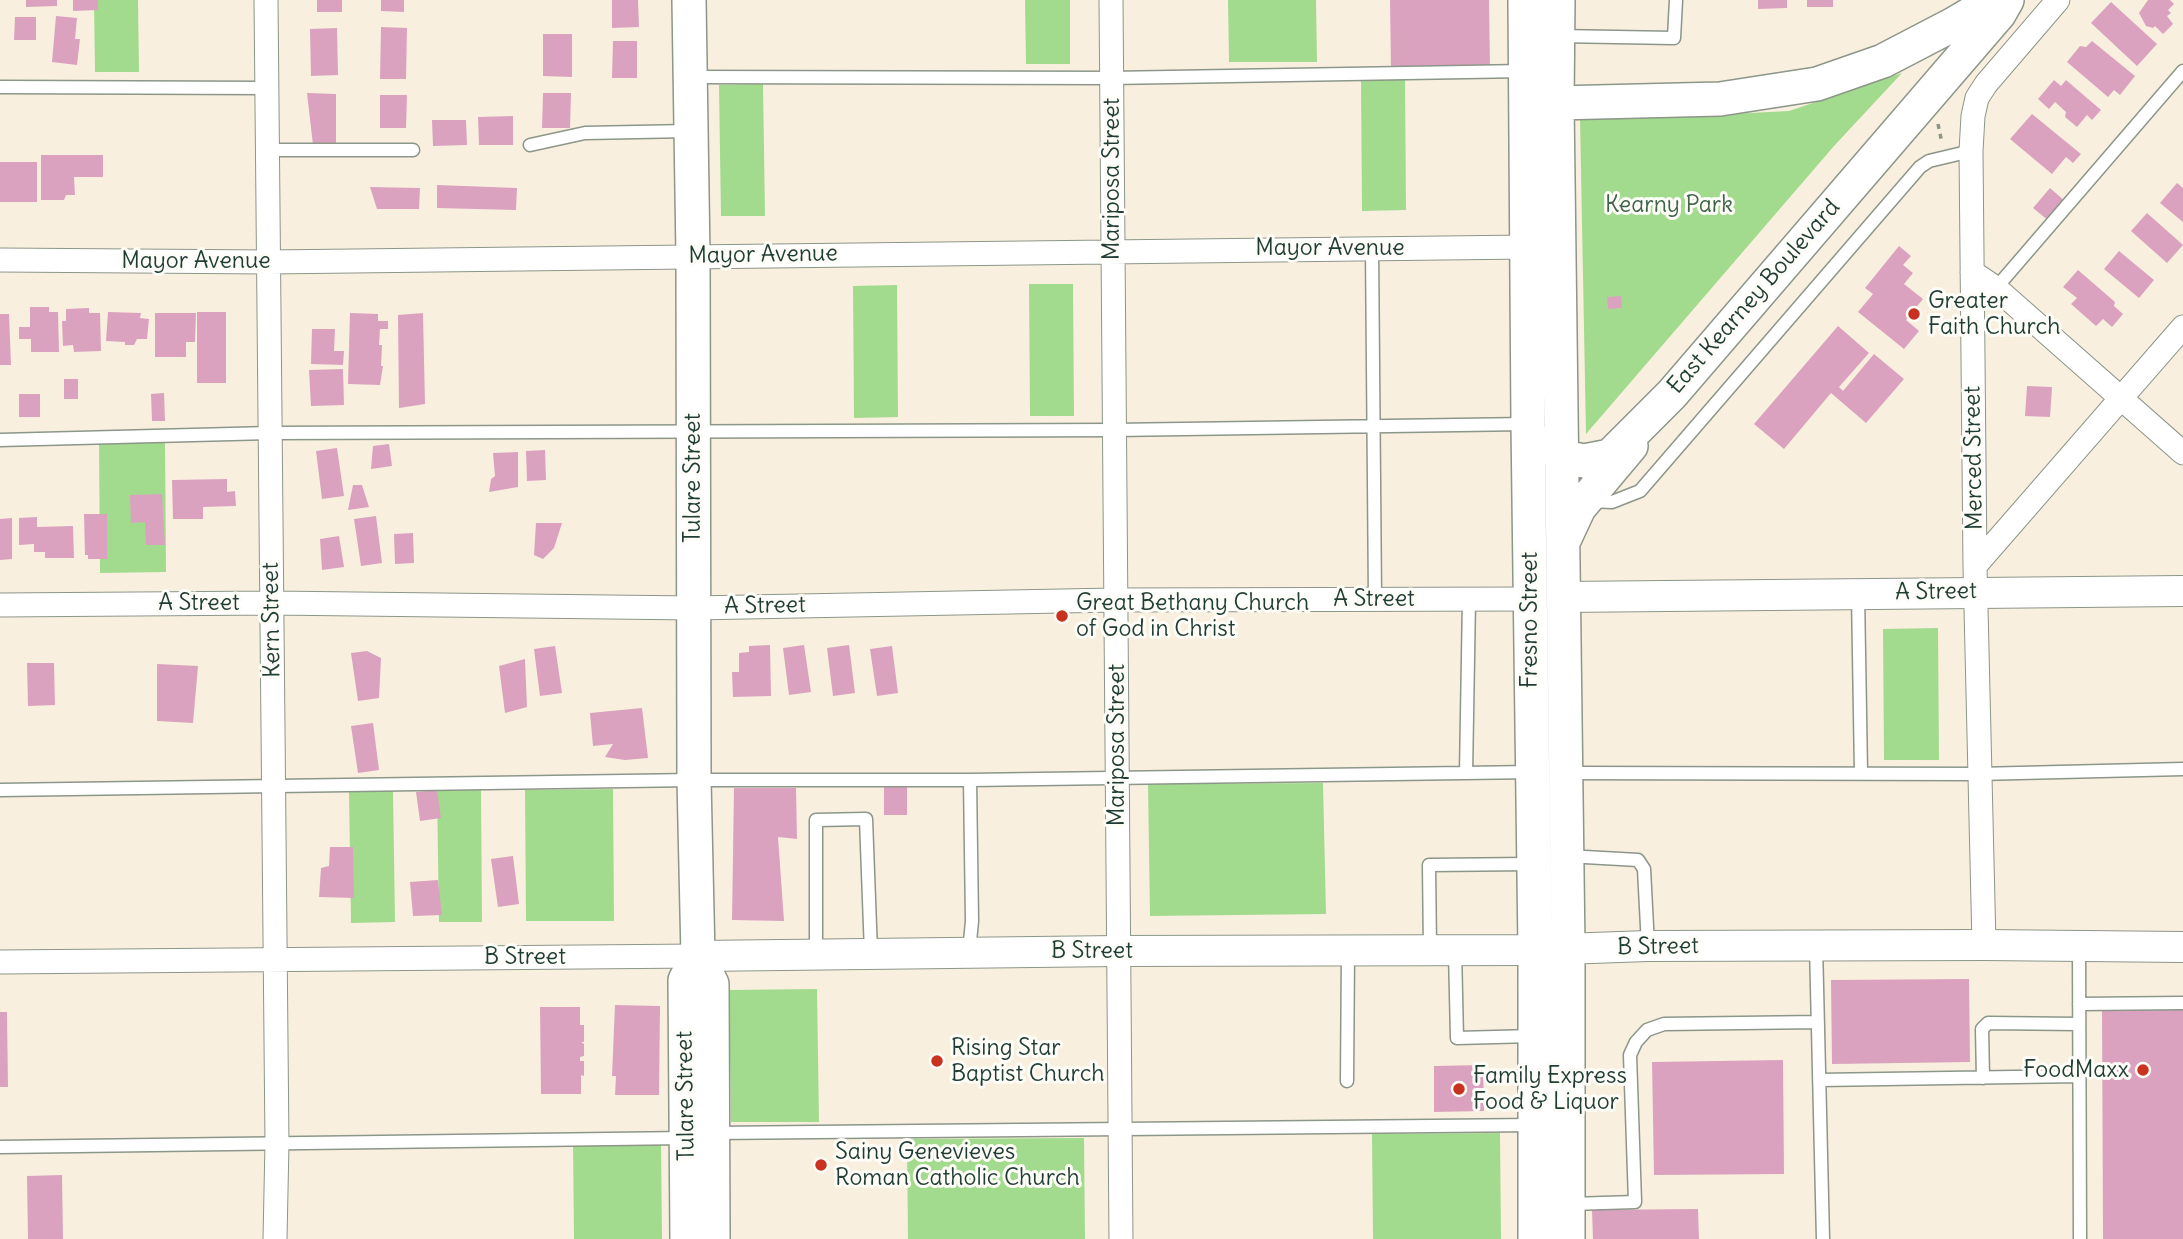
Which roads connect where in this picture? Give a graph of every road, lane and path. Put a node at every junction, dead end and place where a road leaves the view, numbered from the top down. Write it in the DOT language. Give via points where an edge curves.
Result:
graph roads {
  1 [pos="266,0"];
  2 [pos="689,0"];
  3 [pos="1111,0"];
  4 [pos="1525,0"];
  5 [pos="1558,0"];
  6 [pos="1675,0"];
  7 [pos="1994,0"];
  8 [pos="2007,0"];
  9 [pos="2058,0"];
  10 [pos="1558,36"];
  11 [pos="1525,71"];
  12 [pos="2183,71"];
  13 [pos="689,77"];
  14 [pos="1111,78"];
  15 [pos="0,87"];
  16 [pos="267,88"];
  17 [pos="1557,103"];
  18 [pos="1935,118"];
  19 [pos="689,131"];
  20 [pos="1525,134"];
  21 [pos="530,145"];
  22 [pos="268,150"];
  23 [pos="413,150"];
  24 [pos="1943,150"];
  25 [pos="1971,151"];
  26 [pos="1527,247"];
  27 [pos="1372,248"];
  28 [pos="1112,250"];
  29 [pos="693,256"];
  30 [pos="0,260"];
  31 [pos="269,261"];
  32 [pos="1972,272"];
  33 [pos="1996,288"];
  34 [pos="2183,327"];
  35 [pos="1528,338"];
  36 [pos="1672,394"];
  37 [pos="2122,399"];
  38 [pos="1528,424"];
  39 [pos="1373,426"];
  40 [pos="1114,430"];
  41 [pos="692,431"];
  42 [pos="270,433"];
  43 [pos="0,440"];
  44 [pos="2183,453"];
  45 [pos="1563,457"];
  46 [pos="1585,500"];
  47 [pos="1562,544"];
  48 [pos="1975,579"];
  49 [pos="2183,591"];
  50 [pos="1858,594"];
  51 [pos="1547,598"];
  52 [pos="1375,599"];
  53 [pos="1469,599"];
  54 [pos="1115,600"];
  55 [pos="272,603"];
  56 [pos="0,605"];
  57 [pos="694,608"];
  58 [pos="2183,769"];
  59 [pos="1549,772"];
  60 [pos="1466,773"];
  61 [pos="1861,774"];
  62 [pos="1978,774"];
  63 [pos="1117,777"];
  64 [pos="970,779"];
  65 [pos="694,780"];
  66 [pos="274,787"];
  67 [pos="0,790"];
  68 [pos="1566,856"];
  69 [pos="1532,864"];
  70 [pos="1816,945"];
  71 [pos="1984,945"];
  72 [pos="1648,946"];
  73 [pos="2079,947"];
  74 [pos="2183,947"];
  75 [pos="1568,949"];
  76 [pos="1443,950"];
  77 [pos="1535,950"];
  78 [pos="1118,951"];
  79 [pos="1348,951"];
  80 [pos="871,953"];
  81 [pos="969,953"];
  82 [pos="816,954"];
  83 [pos="698,956"];
  84 [pos="275,960"];
  85 [pos="0,962"];
  86 [pos="2183,1003"];
  87 [pos="2079,1004"];
  88 [pos="1818,1022"];
  89 [pos="2079,1024"];
  90 [pos="1534,1035"];
  91 [pos="2079,1076"];
  92 [pos="1983,1078"];
  93 [pos="1819,1080"];
  94 [pos="1347,1081"];
  95 [pos="1536,1125"];
  96 [pos="1120,1130"];
  97 [pos="699,1135"];
  98 [pos="277,1143"];
  99 [pos="0,1147"];
  100 [pos="1568,1205"];
  101 [pos="275,1239"];
  102 [pos="687,1239"];
  103 [pos="713,1239"];
  104 [pos="1121,1239"];
  105 [pos="1535,1239"];
  106 [pos="1568,1239"];
  107 [pos="1823,1239"];
  108 [pos="2080,1239"];
  1 -- 16 [label="street, Kern Street"];
  2 -- 13 [label="main road, Tulare Street"];
  3 -- 14 [label="street, Mariposa Street"];
  4 -- 11 [label="main road, Fresno Street"];
  5 -- 10 [label="main road, Fresno Street"];
  6 -- 10 [label="lane" via="1674,38"];
  7 -- 17 [label="main road" via="1884,61 1817,84 1720,99"];
  8 -- 36 [label="main road, East Kearney Boulevard"];
  9 -- 25 [label="street, Merced Street" via="1977,98"];
  10 -- 17 [label="main road, Fresno Street"];
  11 -- 14 [label="lane"];
  11 -- 20 [label="main road, Fresno Street"];
  12 -- 33 [label="lane"];
  13 -- 14 [label="lane"];
  13 -- 19 [label="main road, Tulare Street"];
  14 -- 28 [label="street, Mariposa Street"];
  15 -- 16 [label="lane"];
  16 -- 22 [label="street, Kern Street"];
  17 -- 20 [label="main road"];
  17 -- 45 [label="main road, Fresno Street"];
  18 -- 24 [label="path"];
  19 -- 21 [label="lane" via="585,133"];
  19 -- 29 [label="main road, Tulare Street"];
  20 -- 26 [label="main road, Fresno Street"];
  22 -- 23 [label="lane"];
  22 -- 31 [label="street, Kern Street"];
  25 -- 32 [label="street, Merced Street"];
  25 -- 46 [label="lane" via="1920,167 1640,491 1612,502"];
  26 -- 27 [label="street, Mayor Avenue"];
  26 -- 35 [label="main road, Fresno Street"];
  27 -- 28 [label="street, Mayor Avenue"];
  27 -- 39 [label="lane"];
  28 -- 29 [label="street, Mayor Avenue"];
  28 -- 40 [label="street, Mariposa Street"];
  29 -- 31 [label="street, Mayor Avenue"];
  29 -- 41 [label="main road, Tulare Street"];
  30 -- 31 [label="street, Mayor Avenue"];
  31 -- 42 [label="street, Kern Street"];
  32 -- 33 [label="street"];
  32 -- 48 [label="street, Merced Street"];
  33 -- 37 [label="street"];
  34 -- 37 [label="street"];
  35 -- 38 [label="main road, Fresno Street"];
  35 -- 45 [label="main road" via="1545,434"];
  36 -- 45 [label="main road, East Kearney Boulevard" via="1610,456 1584,461"];
  36 -- 46 [label="main road"];
  37 -- 44 [label="street"];
  37 -- 48 [label="street"];
  38 -- 39 [label="lane"];
  38 -- 51 [label="main road, Fresno Street"];
  39 -- 40 [label="lane"];
  39 -- 52 [label="lane"];
  40 -- 41 [label="lane"];
  40 -- 54 [label="street, Mariposa Street"];
  41 -- 42 [label="lane"];
  41 -- 57 [label="main road, Tulare Street"];
  42 -- 43 [label="lane"];
  42 -- 55 [label="street, Kern Street"];
  45 -- 47 [label="main road, Fresno Street"];
  46 -- 47 [label="main road"];
  47 -- 51 [label="main road, Fresno Street"];
  48 -- 49 [label="street, A Street"];
  48 -- 50 [label="street, A Street"];
  48 -- 62 [label="street, Merced Street"];
  50 -- 51 [label="street, A Street"];
  50 -- 61 [label="lane"];
  51 -- 53 [label="street, A Street"];
  51 -- 59 [label="main road, Fresno Street"];
  52 -- 53 [label="street, A Street"];
  52 -- 54 [label="street, A Street"];
  53 -- 60 [label="lane"];
  54 -- 57 [label="street, A Street"];
  54 -- 63 [label="street, Mariposa Street"];
  55 -- 56 [label="street, A Street"];
  55 -- 57 [label="street, A Street"];
  55 -- 66 [label="street, Kern Street"];
  57 -- 65 [label="main road, Tulare Street"];
  58 -- 62 [label="lane"];
  59 -- 60 [label="lane"];
  59 -- 61 [label="lane"];
  59 -- 68 [label="main road, Fresno Street"];
  59 -- 69 [label="main road, Fresno Street"];
  60 -- 63 [label="lane"];
  61 -- 62 [label="lane"];
  62 -- 71 [label="street, Merced Street"];
  63 -- 64 [label="lane"];
  63 -- 78 [label="street, Mariposa Street"];
  64 -- 65 [label="lane"];
  64 -- 81 [label="lane"];
  65 -- 66 [label="lane"];
  65 -- 83 [label="main road, Tulare Street"];
  66 -- 67 [label="lane"];
  66 -- 84 [label="street, Kern Street"];
  68 -- 72 [label="lane" via="1638,860 1644,869"];
  68 -- 75 [label="main road, Fresno Street"];
  69 -- 76 [label="lane" via="1429,865"];
  69 -- 77 [label="main road, Fresno Street"];
  70 -- 71 [label="street, B Street"];
  70 -- 72 [label="street, B Street"];
  70 -- 88 [label="lane"];
  71 -- 73 [label="street, B Street"];
  72 -- 75 [label="street, B Street"];
  73 -- 74 [label="street, B Street"];
  73 -- 87 [label="lane"];
  75 -- 77 [label="street, B Street"];
  75 -- 100 [label="main road, Fresno Street"];
  76 -- 77 [label="street, B Street"];
  76 -- 79 [label="street, B Street"];
  76 -- 90 [label="lane" via="1457,1038"];
  77 -- 90 [label="main road, Fresno Street"];
  78 -- 79 [label="street, B Street"];
  78 -- 81 [label="street, B Street"];
  78 -- 96 [label="street, Mariposa Street"];
  79 -- 94 [label="lane"];
  80 -- 81 [label="street, B Street"];
  80 -- 82 [label="street, B Street"];
  80 -- 82 [label="lane" via="866,819 828,819 816,820"];
  82 -- 83 [label="street, B Street"];
  83 -- 84 [label="street, B Street"];
  83 -- 97 [label="main road, Tulare Street" via="712,984"];
  84 -- 85 [label="street, B Street"];
  84 -- 98 [label="street, Kern Street"];
  86 -- 87 [label="lane"];
  87 -- 89 [label="lane"];
  88 -- 93 [label="lane"];
  88 -- 100 [label="lane" via="1664,1024 1647,1030 1630,1055 1635,1202"];
  89 -- 91 [label="lane"];
  89 -- 92 [label="lane" via="1987,1023 1983,1028"];
  90 -- 95 [label="main road, Fresno Street"];
  91 -- 92 [label="lane"];
  91 -- 108 [label="lane"];
  92 -- 93 [label="lane"];
  93 -- 107 [label="lane"];
  95 -- 96 [label="lane"];
  95 -- 105 [label="main road, Fresno Street"];
  96 -- 97 [label="lane"];
  96 -- 104 [label="street, Mariposa Street"];
  97 -- 98 [label="lane"];
  97 -- 102 [label="main road, Tulare Street"];
  97 -- 103 [label="main road, Tulare Street"];
  98 -- 99 [label="lane"];
  98 -- 101 [label="street, Kern Street"];
  100 -- 106 [label="main road, Fresno Street"];
}
